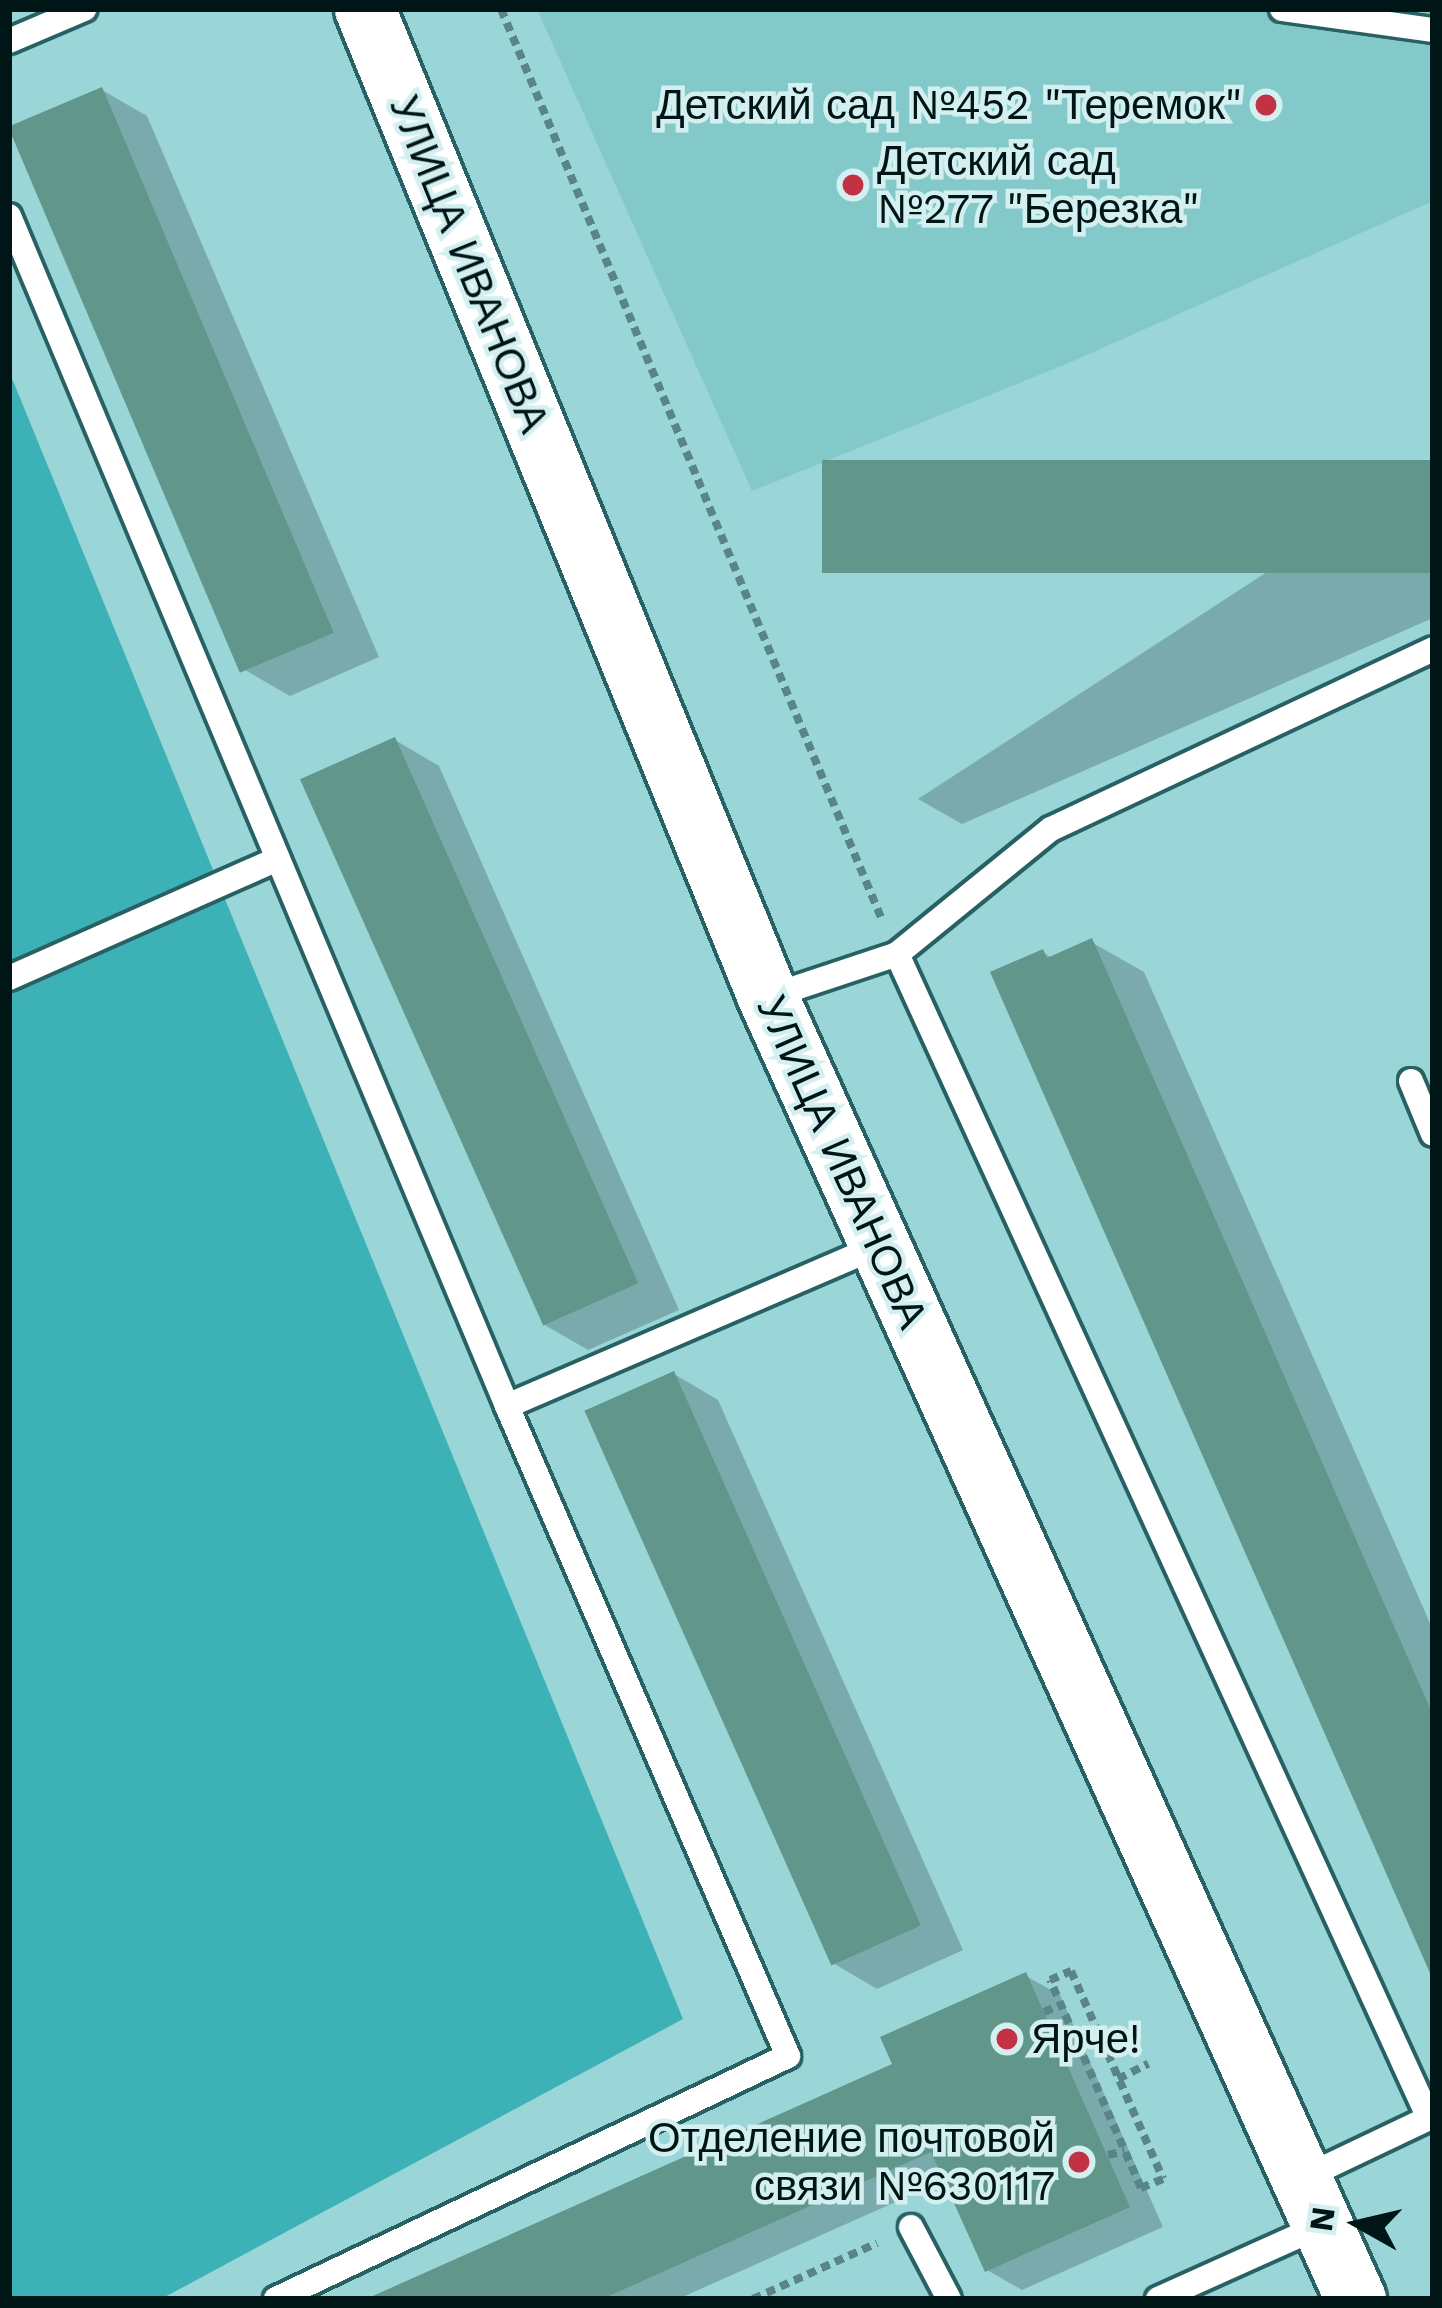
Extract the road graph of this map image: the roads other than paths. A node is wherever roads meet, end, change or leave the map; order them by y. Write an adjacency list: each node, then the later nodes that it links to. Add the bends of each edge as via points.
1 (84, 9): 5 (lane)
2 (365, 9): 11 (street, УЛИЦА ИВАНОВА)
3 (1282, 9): 4 (lane)
4 (1433, 30)
5 (9, 41)
6 (9, 216): 8 (lane)
7 (1433, 649): 9 (lane, via 1052,829)
8 (278, 859): 10 (lane); 15 (lane)
9 (897, 954): 11 (lane); 16 (lane, via 1429,2118)
10 (9, 978)
11 (768, 997): 14 (street, УЛИЦА ИВАНОВА)
12 (1411, 1081): 13 (lane)
13 (1433, 1134)
14 (879, 1246): 15 (lane); 16 (street, УЛИЦА ИВАНОВА)
15 (507, 1406): 18 (lane, via 788,2056)
16 (1313, 2202): 20 (lane); 21 (street, УЛИЦА ИВАНОВА)
17 (911, 2227): 19 (lane)
18 (276, 2299)
19 (949, 2299)
20 (1158, 2299)
21 (1356, 2299)

